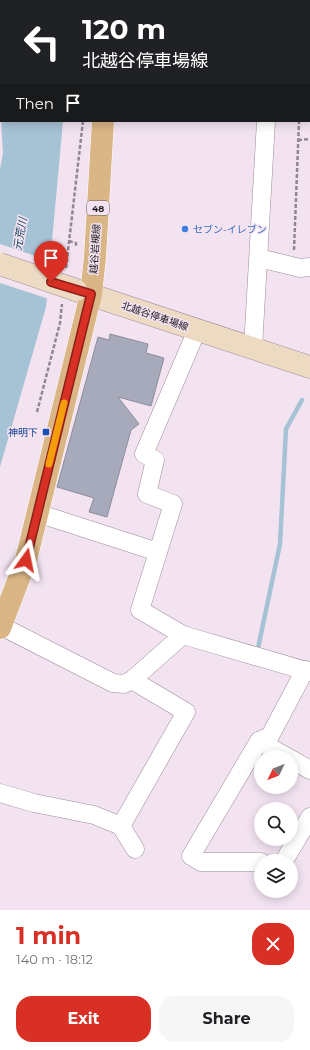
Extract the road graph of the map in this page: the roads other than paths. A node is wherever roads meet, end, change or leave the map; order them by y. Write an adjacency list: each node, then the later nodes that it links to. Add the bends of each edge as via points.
1 (103, 122): 6 (main road, 越谷岩槻線 / 48, via 96,256)
2 (266, 122): 3 (street)
3 (258, 258): 5 (street); 8 (street)
4 (0, 264): 6 (main road, 北越谷停車場線, bridge)
5 (302, 267)
6 (83, 292): 7 (main road, 北越谷停車場線); 10 (main road, 越谷岩槻線 / 48)
7 (197, 330): 8 (main road, 北越谷停車場線); 11 (street, via 144,454 155,460 147,494 174,504)
8 (253, 348): 9 (main road, 北越谷停車場線)
9 (310, 367)
10 (37, 513): 11 (street); 12 (main road, 越谷岩槻線 / 48, via 26,560)
11 (158, 552): 13 (street, via 140,610)
12 (0, 627): 15 (street, via 113,683 124,684)
13 (183, 636): 14 (street); 15 (street)
14 (307, 671): 16 (street, via 270,736)
15 (132, 680): 22 (street, via 186,712)
16 (259, 741): 17 (street); 25 (street, via 191,856 201,862)
17 (275, 750)
18 (298, 763): 19 (street)
19 (310, 770)
20 (0, 793): 22 (street, via 94,815)
21 (310, 817): 24 (street)
22 (121, 826): 23 (street)
23 (135, 849)
24 (288, 854)
25 (254, 862)

